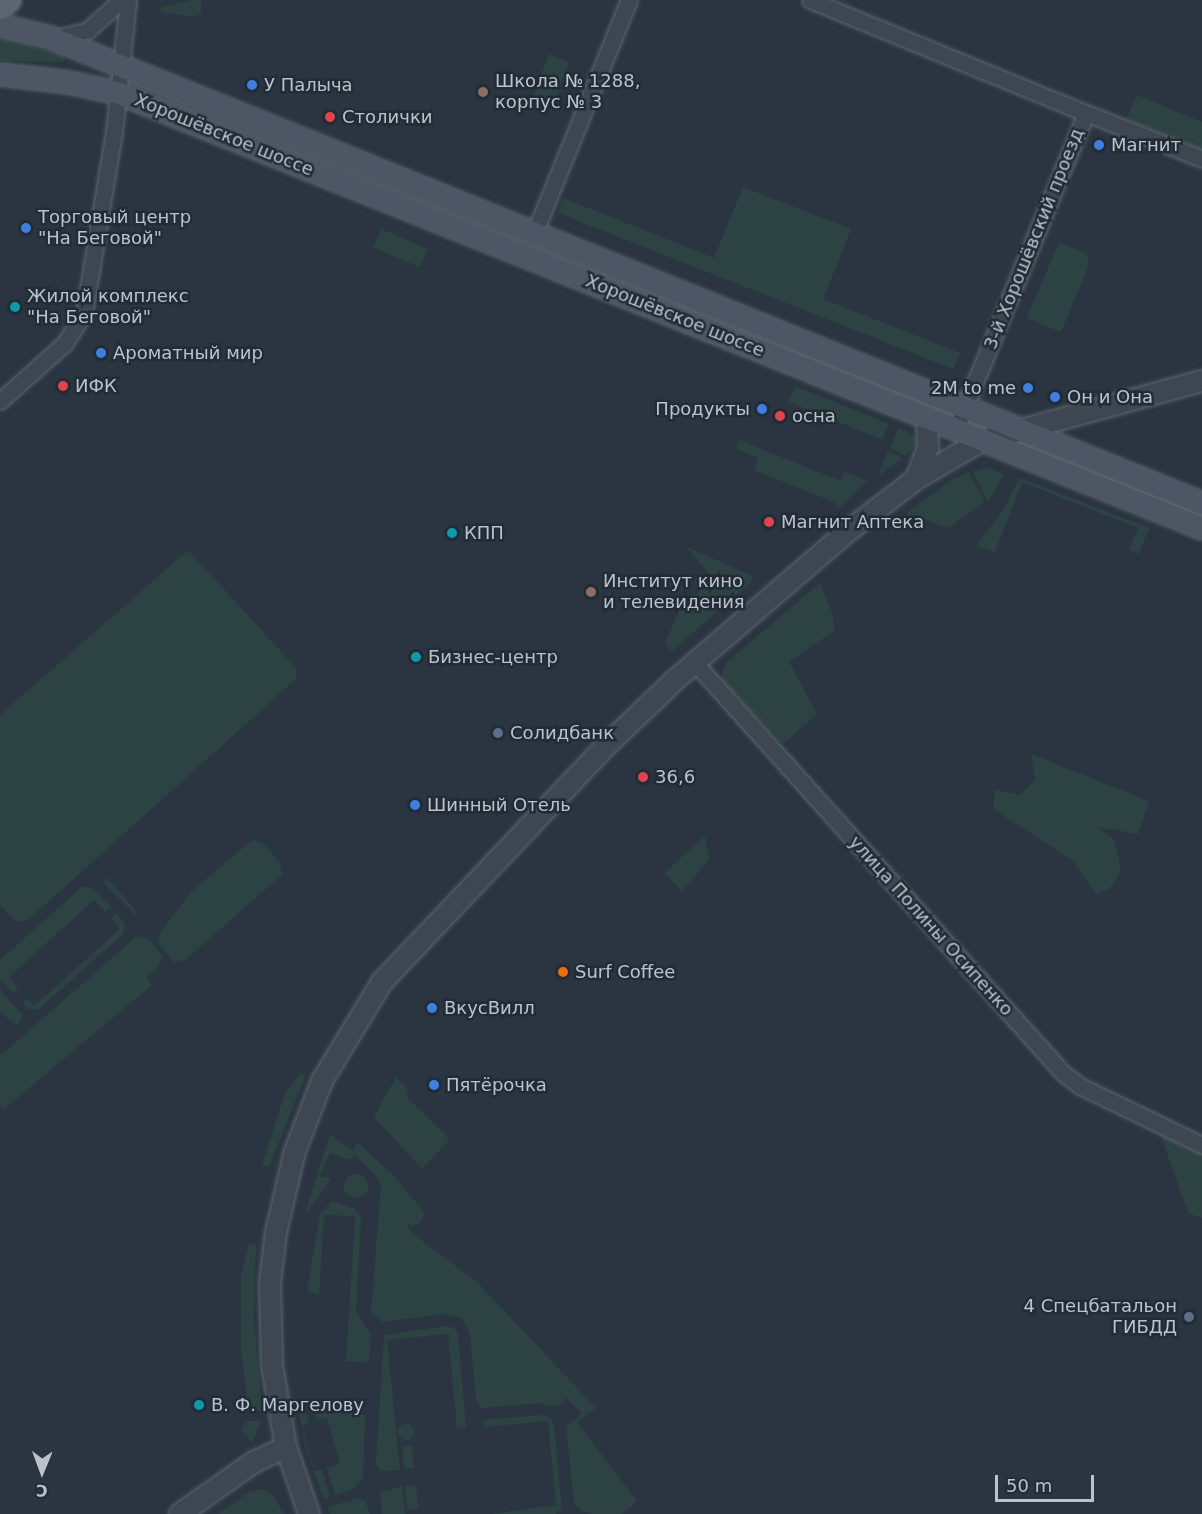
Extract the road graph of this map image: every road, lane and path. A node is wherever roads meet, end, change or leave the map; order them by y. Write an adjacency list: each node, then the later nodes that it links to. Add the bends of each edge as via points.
1 (9, 0): 6 (main road)
2 (122, 0): 8 (street, via 87,31)
3 (128, 0): 9 (street)
4 (628, 0): 15 (street)
5 (810, 0): 13 (street, 3-й Хорошёвский проезд)
6 (0, 6)
7 (0, 25): 8 (main road)
8 (50, 38): 9 (main road)
9 (122, 67): 12 (street, Хорошёвское шоссе); 15 (main road, Хорошёвское шоссе)
10 (0, 74): 12 (main road, via 68,81)
11 (0, 90): 12 (main road, via 69,85)
12 (118, 93): 17 (street, via 84,313 64,343); 19 (main road, Хорошёвское шоссе)
13 (1086, 113): 14 (street); 18 (street, 3-й Хорошёвский проезд)
14 (1202, 159)
15 (534, 234): 18 (main road, Хорошёвское шоссе)
16 (1202, 381): 20 (street)
17 (0, 401)
18 (969, 409): 20 (main road, Хорошёвское шоссе); 21 (street, 3-й Хорошёвский проезд); 22 (street, via 981,424)
19 (927, 420): 21 (main road, Хорошёвское шоссе); 23 (street, via 928,448)
20 (1020, 430): 22 (street); 24 (main road, Хорошёвское шоссе)
21 (955, 431): 22 (main road, Хорошёвское шоссе)
22 (981, 441): 23 (street); 25 (main road, Хорошёвское шоссе)
23 (916, 479): 26 (street, via 847,532)
24 (1202, 503)
25 (1202, 528)
26 (695, 663): 27 (street, улица Полины Осипенко, via 1063,1073 1080,1086); 28 (street, via 611,741 404,955 362,1010 335,1054 305,1120 276,1232 269,1322 278,1412)
27 (1202, 1145)
28 (286, 1447): 29 (street, via 254,1462); 30 (street)
29 (180, 1514)
30 (309, 1514)

